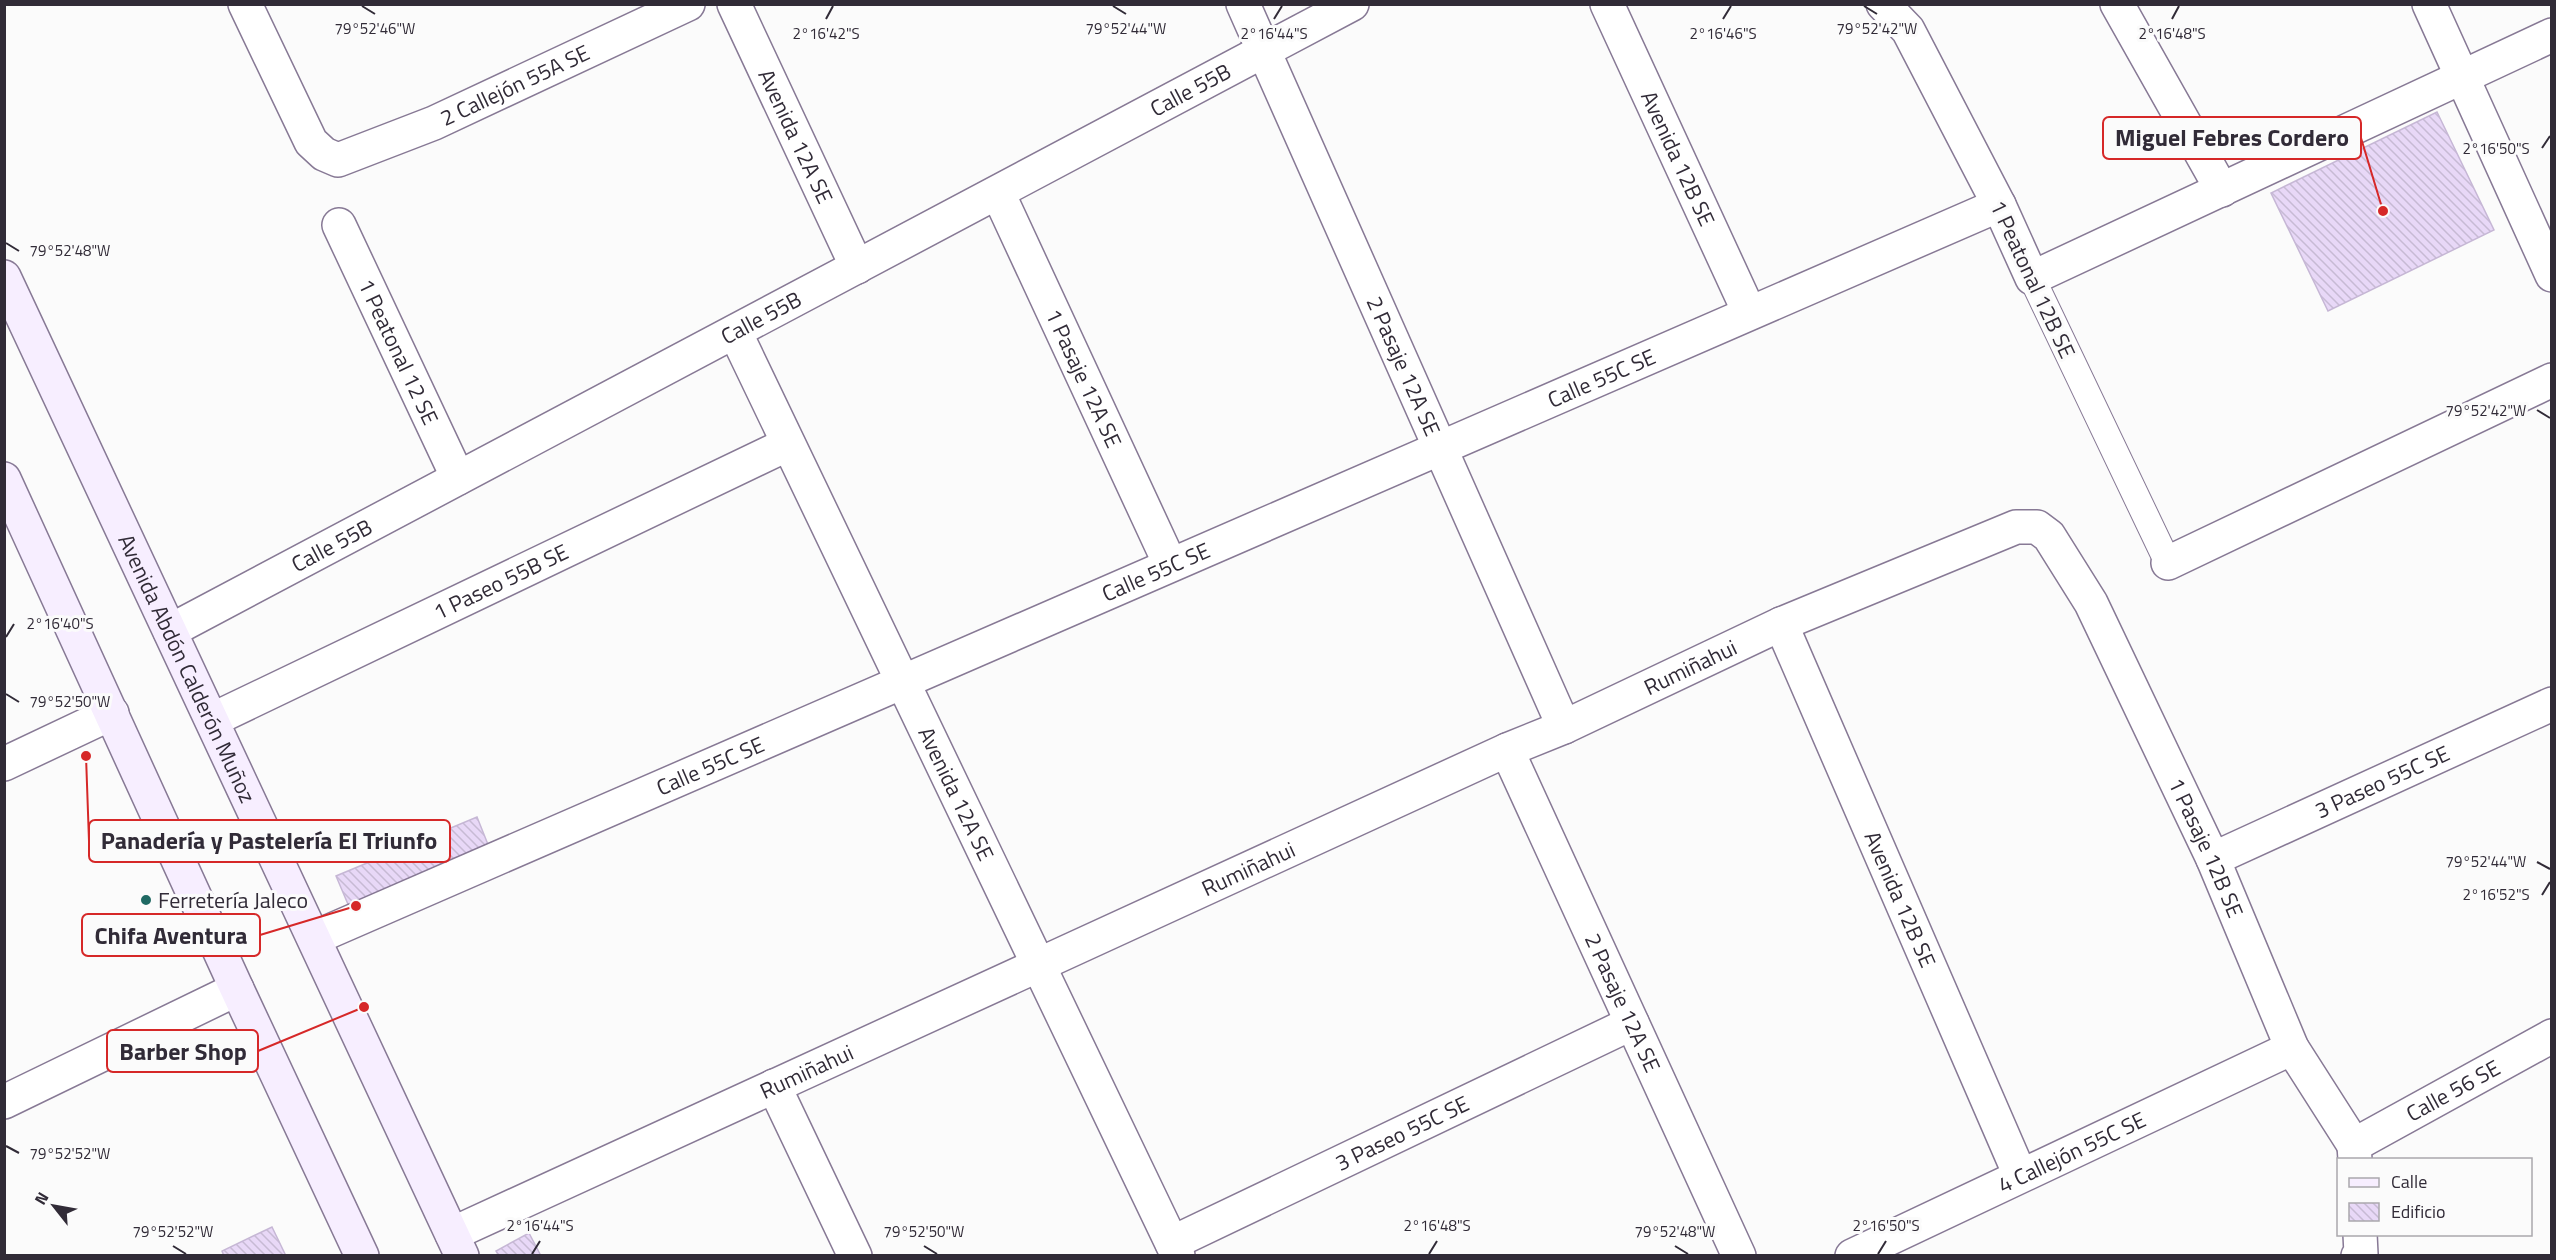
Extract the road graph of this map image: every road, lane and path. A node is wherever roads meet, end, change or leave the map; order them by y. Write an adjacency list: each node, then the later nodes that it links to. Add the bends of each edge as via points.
1 (245, 4): 2 (street, 2 Callejón 55A SE, via 311,142 338,160 434,123)
2 (688, 4)
3 (734, 4): 17 (street, Avenida 12A SE)
4 (1243, 4): 11 (street, 2 Pasaje 12A SE)
5 (1352, 4): 11 (street, Calle 55B)
6 (1607, 4): 21 (street, Avenida 12B SE)
7 (1883, 4): 15 (street, 1 Peatonal 12B SE, via 1908,30)
8 (2117, 4): 13 (street)
9 (2429, 4): 12 (street)
10 (2552, 35): 12 (street)
11 (1265, 51): 14 (street, Calle 55B); 25 (street, 2 Pasaje 12A SE)
12 (2462, 77): 13 (street); 18 (street)
13 (2222, 190): 20 (street)
14 (998, 193): 17 (street, Calle 55B); 30 (street, 1 Pasaje 12A SE)
15 (1999, 205): 20 (street, 1 Peatonal 12B SE); 21 (street, Calle 55C SE)
16 (339, 225): 26 (street, 1 Peatonal 12 SE)
17 (857, 267): 22 (street, Calle 55B)
18 (2552, 275)
19 (4, 277): 32 (main road, Avenida Abdón Calderón Muñoz)
20 (2032, 278): 29 (street, 1 Peatonal 12B SE)
21 (1749, 312): 25 (street, Calle 55C SE)
22 (735, 332): 24 (street, Avenida 12A SE); 26 (street, Calle 55B)
23 (2552, 380): 29 (street)
24 (788, 444): 33 (street, Avenida 12A SE); 36 (street, 1 Paseo 55B SE)
25 (1440, 447): 30 (street, Calle 55C SE); 37 (street, 2 Pasaje 12A SE)
26 (458, 478): 32 (street, Calle 55B)
27 (4, 479): 35 (main road)
28 (2049, 536): 31 (street, Rumiñahui, via 2037,527 2016,527); 40 (street, 1 Pasaje 12B SE, via 2091,603)
29 (2168, 563)
30 (1170, 564): 33 (street, Calle 55C SE)
31 (1780, 624): 37 (street, Rumiñahui); 50 (street, Avenida 12B SE)
32 (170, 631): 36 (main road, Avenida Abdón Calderón Muñoz)
33 (902, 681): 41 (street, Calle 55C SE); 42 (street, Avenida 12A SE)
34 (2552, 704): 40 (street, 3 Paseo 55C SE)
35 (112, 713): 39 (street); 43 (main road)
36 (212, 720): 41 (main road, Avenida Abdón Calderón Muñoz)
37 (1564, 727): 38 (street, Rumiñahui)
38 (1507, 750): 42 (street, Rumiñahui); 44 (street, 2 Pasaje 12A SE)
39 (4, 764)
40 (2212, 859): 46 (street, 1 Pasaje 12B SE)
41 (314, 938): 51 (main road, Avenida Abdón Calderón Muñoz)
42 (1038, 965): 47 (street, Rumiñahui); 52 (street, Avenida 12A SE)
43 (237, 989): 48 (street); 53 (main road)
44 (1632, 1023): 52 (street, 3 Paseo 55C SE); 55 (street, 2 Pasaje 12A SE)
45 (2552, 1036): 49 (street, Calle 56 SE)
46 (2292, 1047): 49 (street, 1 Pasaje 12B SE); 50 (street, 4 Callejón 55C SE)
47 (774, 1086): 51 (street, Rumiñahui); 54 (street)
48 (4, 1102)
49 (2354, 1152)
50 (2020, 1176): 56 (street, 4 Callejón 55C SE)
51 (457, 1245)
52 (1175, 1249)
53 (362, 1256)
54 (855, 1256)
55 (1738, 1256)
56 (1852, 1256)

